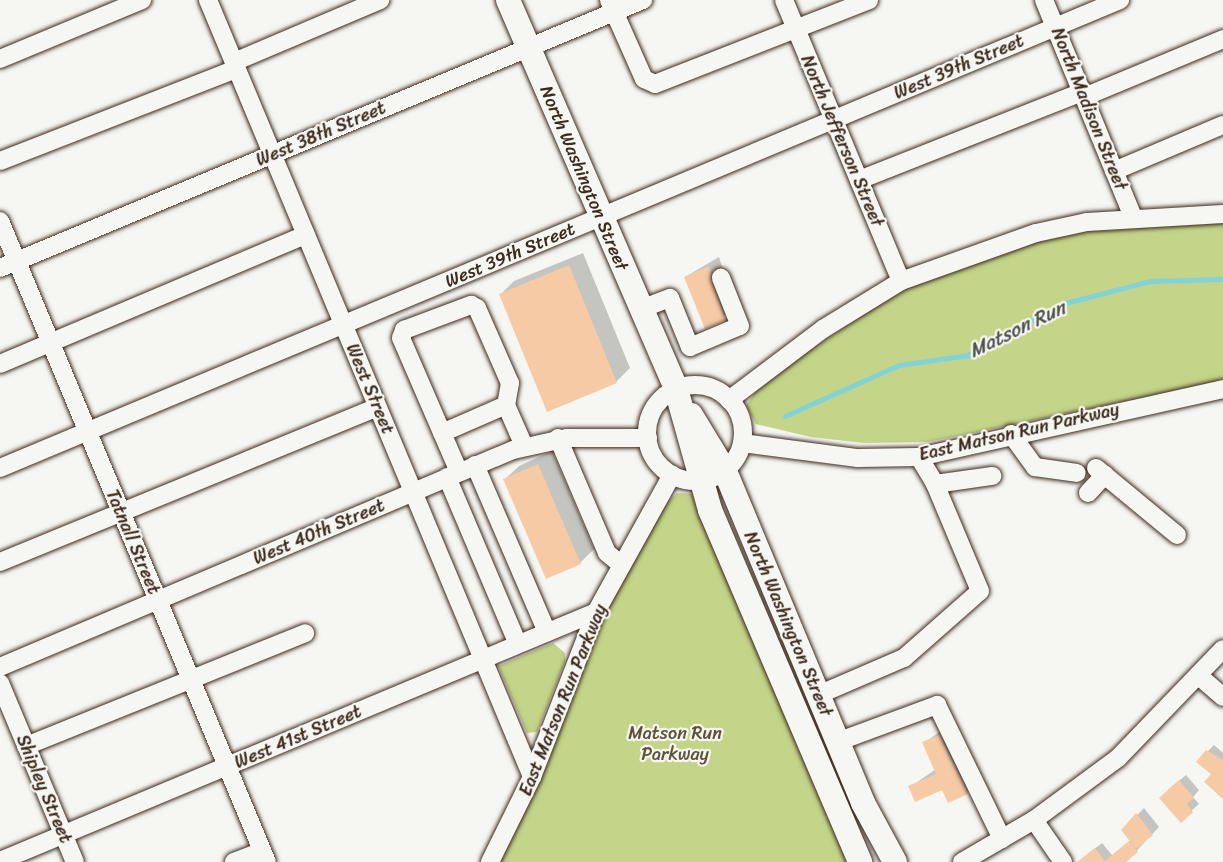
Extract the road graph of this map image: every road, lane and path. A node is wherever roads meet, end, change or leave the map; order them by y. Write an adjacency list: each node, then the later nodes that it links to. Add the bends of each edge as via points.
1 (142, 0): 15 (street)
2 (208, 0): 16 (street, West Street)
3 (380, 0): 16 (street)
4 (508, 0): 14 (main road, North Washington Street)
5 (643, 0): 10 (street, West 38th Street)
6 (784, 0): 12 (street, North Jefferson Street)
7 (869, 0): 12 (street)
8 (1044, 0): 11 (street, North Madison Street)
9 (1120, 0): 11 (street, West 39th Street)
10 (611, 6): 12 (street, via 644,79 655,84); 14 (street, West 38th Street)
11 (1055, 27): 17 (street, North Madison Street); 18 (street, West 39th Street)
12 (796, 30): 18 (street, North Jefferson Street)
13 (1223, 39): 17 (street)
14 (528, 48): 20 (street, West 38th Street); 25 (main road, North Washington Street)
15 (0, 59)
16 (235, 65): 20 (street, West Street); 21 (street)
17 (1083, 94): 22 (street, North Madison Street); 23 (street)
18 (833, 120): 23 (street, North Jefferson Street); 25 (street, West 39th Street)
19 (1223, 125): 22 (street)
20 (272, 154): 28 (street, West Street); 29 (street, West 38th Street)
21 (0, 161)
22 (1114, 171): 26 (street, North Madison Street)
23 (859, 180): 31 (street, North Jefferson Street)
24 (1223, 214): 26 (street)
25 (600, 217): 32 (main road, North Washington Street); 33 (street, West 39th Street)
26 (1133, 217): 31 (street, via 1036,233)
27 (0, 221): 29 (street, Tatnall Street)
28 (306, 235): 33 (street, West Street); 34 (street)
29 (8, 264): 34 (street, Tatnall Street)
30 (721, 278): 32 (street, via 740,326 690,347 670,298)
31 (900, 281): 38 (street, via 791,350)
32 (641, 309): 36 (main road, North Washington Street)
33 (343, 324): 40 (street, West Street); 41 (street, West 39th Street)
34 (51, 343): 35 (street); 41 (street, Tatnall Street)
35 (0, 364)
36 (676, 389): 38 (street, via 704,387); 45 (street, via 654,409); 51 (main road, North Washington Street); 55 (main road, North Washington Street)
37 (1223, 389): 43 (street, East Matson Run Parkway)
38 (729, 400): 46 (street, via 741,420)
39 (506, 405): 42 (street); 42 (street, via 510,382 477,308 471,305 404,330 401,338); 47 (street)
40 (377, 407): 57 (street, West Street); 59 (street)
41 (87, 431): 49 (street, West 39th Street); 59 (street, Tatnall Street)
42 (442, 434): 50 (street)
43 (1011, 434): 48 (street, East Matson Run Parkway); 52 (street, via 1035,466)
44 (558, 438): 45 (street, West 40th Street); 47 (street, West 40th Street); 64 (street, via 607,553)
45 (648, 438): 53 (street, via 655,459)
46 (742, 443): 48 (street, East Matson Run Parkway, via 858,458); 51 (street)
47 (524, 446): 50 (street, West 40th Street)
48 (919, 457): 56 (street)
49 (0, 468)
50 (461, 471): 57 (street, West 40th Street); 61 (street); 62 (street)
51 (725, 471): 55 (street); 76 (main road, North Washington Street)
52 (1077, 473)
53 (672, 475): 55 (street); 64 (street, East Matson Run Parkway)
54 (992, 476): 56 (street)
55 (701, 481): 91 (main road, North Washington Street)
56 (935, 484): 76 (street, via 980,591 903,657)
57 (413, 492): 65 (street, West 40th Street); 71 (street, West Street)
58 (1088, 493): 60 (street, via 1100,471)
59 (121, 511): 63 (street); 65 (street, Tatnall Street)
60 (1177, 535)
61 (507, 543): 62 (street); 67 (street)
62 (481, 553): 69 (street)
63 (0, 562)
64 (622, 565): 66 (street, East Matson Run Parkway)
65 (158, 600): 72 (street, West 40th Street); 74 (street, Tatnall Street)
66 (596, 612): 67 (street, West 41st Street); 81 (street, East Matson Run Parkway)
67 (547, 632): 69 (street, West 41st Street)
68 (305, 633): 74 (street)
69 (518, 644): 71 (street, West 41st Street)
70 (1223, 649): 73 (street)
71 (483, 659): 80 (street, West 41st Street); 81 (street, West Street)
72 (0, 667)
73 (1199, 676): 77 (street); 82 (street, via 1118,759)
74 (192, 681): 79 (street); 80 (street, Tatnall Street)
75 (0, 683): 79 (street, Shipley Street)
76 (818, 695): 78 (main road, North Washington Street)
77 (1223, 697)
78 (837, 742): 84 (street, via 937,705); 92 (main road, North Washington Street)
79 (26, 746): 83 (street, Shipley Street)
80 (227, 766): 83 (street, West 41st Street); 85 (street, Tatnall Street)
81 (532, 777): 86 (street, East Matson Run Parkway)
82 (1030, 822): 84 (street); 94 (street); 95 (street)
83 (64, 835): 87 (street, West 41st Street); 88 (street, Shipley Street)
84 (1002, 839): 93 (street)
85 (265, 857): 89 (street)
86 (492, 858): 90 (street)
87 (0, 861)
88 (75, 862)
89 (234, 862)
90 (477, 862)
91 (860, 862)
92 (896, 862)
93 (962, 862)
94 (1050, 862)
95 (1064, 862)

